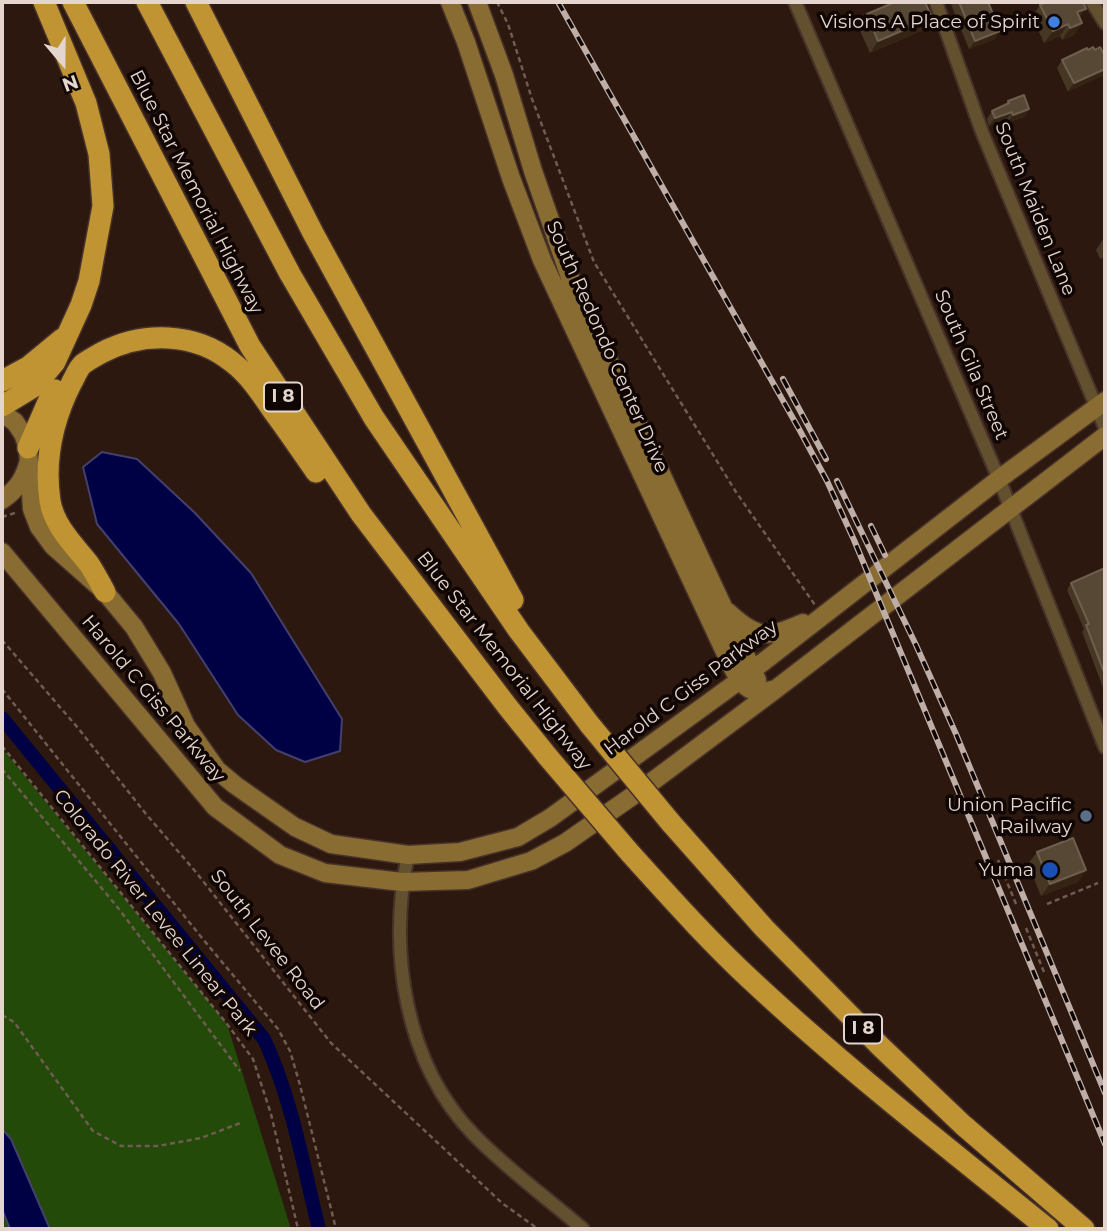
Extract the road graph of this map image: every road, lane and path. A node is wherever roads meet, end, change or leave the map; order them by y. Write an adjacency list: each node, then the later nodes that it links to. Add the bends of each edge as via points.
1 (44, 2): 14 (highway, via 86,103 99,154 103,206 89,281)
2 (73, 2): 40 (highway, Blue Star Memorial Highway / I 8, via 250,346 361,514)
3 (147, 2): 13 (highway, Blue Star Memorial Highway / I 8)
4 (156, 2): 13 (highway)
5 (196, 2): 35 (highway, via 313,233)
6 (450, 2): 33 (main road, South Redondo Center Drive, via 542,260)
7 (477, 2): 31 (main road, South Redondo Center Drive, via 571,280)
8 (497, 2): 30 (path, via 594,262 736,492)
9 (795, 2): 23 (street, South Gila Street)
10 (936, 2): 17 (street, South Maiden Lane, via 982,132)
11 (1093, 2): 12 (street)
12 (1105, 23)
13 (196, 96): 35 (highway, Blue Star Memorial Highway / I 8, via 290,274 374,418)
14 (68, 332): 16 (highway, via 29,367); 18 (highway, via 41,381)
15 (82, 365): 22 (highway, via 61,381 48,402); 29 (highway, via 55,424 49,452 51,504 64,534); 40 (highway, via 116,345 164,337 192,341 231,361 250,378 440,641)
16 (2, 381)
17 (1101, 404): 20 (street, South Maiden Lane); 23 (main road, Harold C Giss Parkway)
18 (2, 406)
19 (2, 413): 22 (main road, Harold C Giss Parkway, via 23,434)
20 (1105, 428)
21 (1105, 436): 25 (main road, Harold C Giss Parkway)
22 (28, 456): 24 (main road, via 24,478); 29 (main road, Harold C Giss Parkway, via 32,509 39,527 53,546)
23 (999, 479): 25 (street, South Gila Street); 30 (main road, Harold C Giss Parkway)
24 (2, 500)
25 (1011, 509): 37 (main road, Harold C Giss Parkway); 43 (street, South Gila Street)
26 (21, 511): 27 (path)
27 (2, 517)
28 (2, 552): 47 (main road, Harold C Giss Parkway, via 215,807 280,855 325,873)
29 (105, 592): 45 (main road, Harold C Giss Parkway, via 134,627 186,726 217,770 295,827 331,845)
30 (822, 608): 31 (main road, via 781,633 770,634 741,624); 34 (main road, Harold C Giss Parkway)
31 (725, 609): 34 (main road, South Redondo Center Drive)
32 (2, 640): 59 (path, South Levee Road, via 331,1043 502,1203)
33 (724, 650): 34 (main road, South Redondo Center Drive); 39 (main road, via 723,672)
34 (746, 675): 38 (main road, South Redondo Center Drive, via 757,678); 39 (main road, Harold C Giss Parkway)
35 (559, 685): 56 (highway, Blue Star Memorial Highway / I 8, bridge, via 671,823 771,935 963,1125)
36 (2, 689): 58 (path, via 278,1029 300,1084)
37 (776, 689): 38 (main road); 41 (main road, Harold C Giss Parkway)
38 (757, 691): 41 (main road)
39 (708, 703): 45 (main road, Harold C Giss Parkway, via 518,837 460,852)
40 (507, 706): 61 (highway, Blue Star Memorial Highway / I 8, bridge, via 703,933 855,1073)
41 (743, 714): 47 (main road, Harold C Giss Parkway, via 565,843 531,861 468,880)
42 (2, 746): 57 (path, Colorado River Levee Linear Park, via 253,1059)
43 (1105, 747)
44 (2, 769): 54 (path, via 119,909)
45 (408, 855): 47 (street)
46 (998, 860): 49 (path)
47 (402, 882): 60 (street, via 403,984 437,1086 473,1133)
48 (1098, 883): 50 (path)
49 (1016, 904)
50 (1047, 904)
51 (1026, 928): 52 (path)
52 (1044, 972)
53 (2, 1015): 55 (path, via 14,1022 93,1131 121,1146 158,1146 201,1138)
54 (240, 1070)
55 (243, 1122)
56 (1078, 1224)
57 (298, 1229)
58 (336, 1229)
59 (538, 1229)
60 (583, 1229)
61 (1048, 1229)

